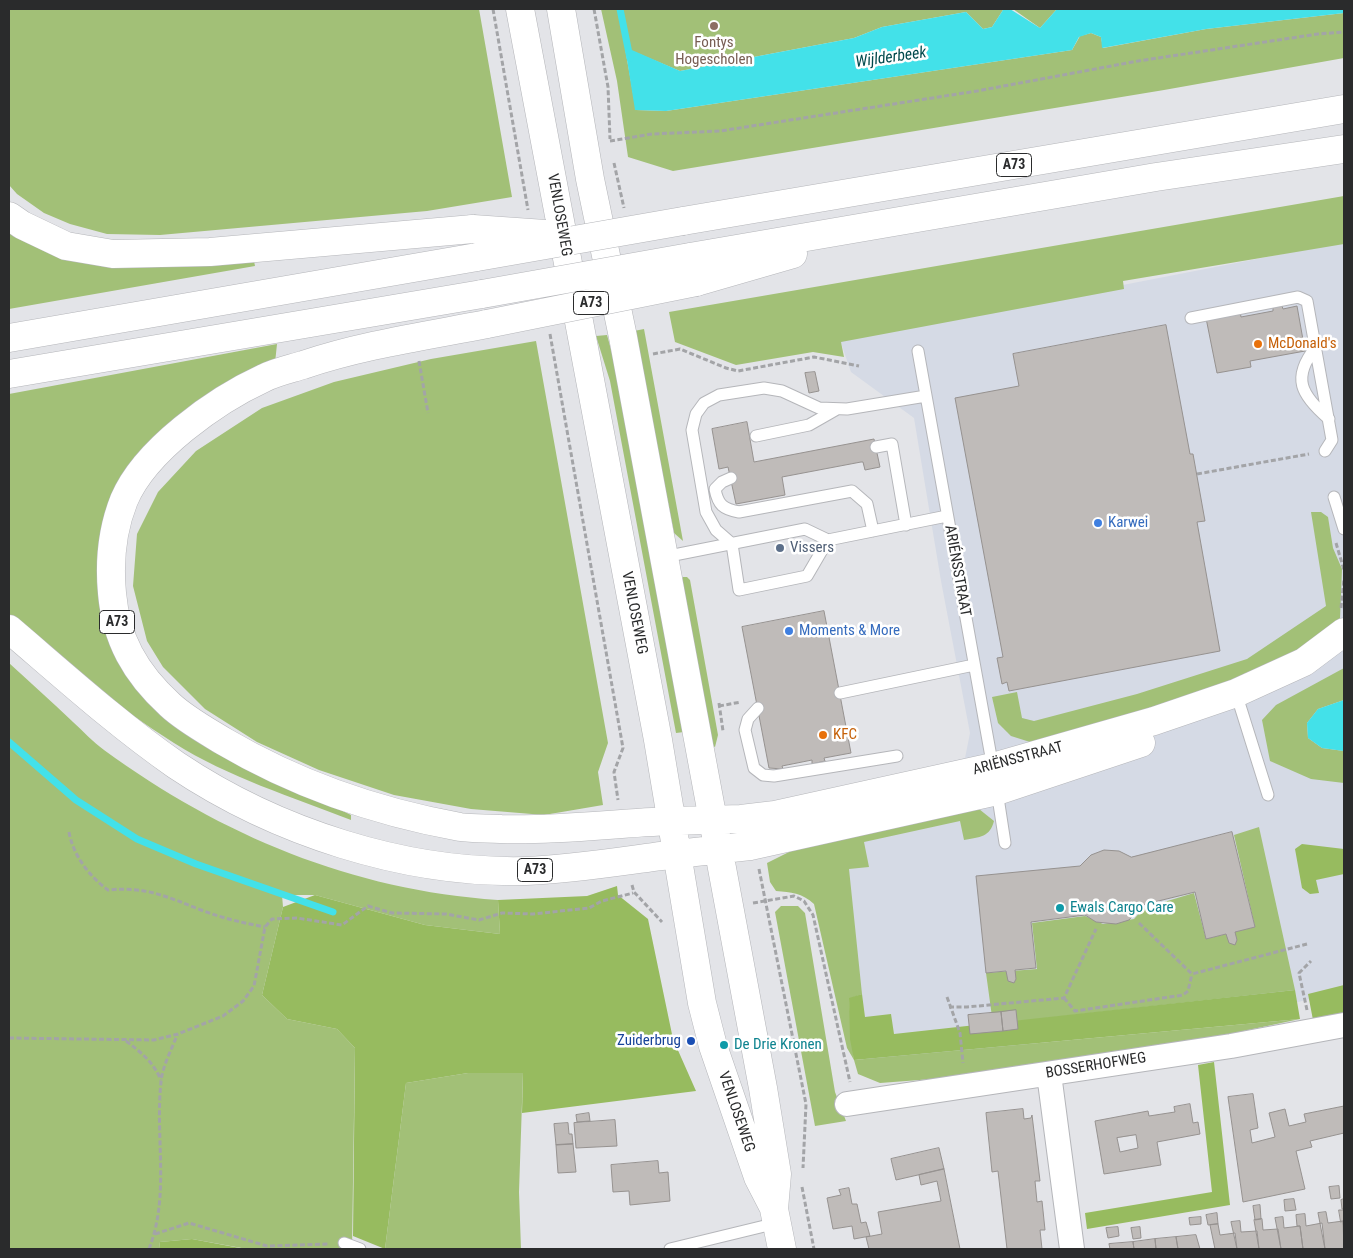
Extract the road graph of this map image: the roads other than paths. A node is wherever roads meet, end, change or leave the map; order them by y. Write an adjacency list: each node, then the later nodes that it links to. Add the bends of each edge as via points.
1 (520, 9): 39 (main road, VENLOSEWEG)
2 (561, 9): 27 (main road, VENLOSEWEG, via 590,179)
3 (1344, 109): 6 (main road, A73, bridge)
4 (1344, 149): 7 (main road, A73, via 926,216)
5 (9, 216): 6 (main road, A73, bridge, via 22,226 66,246 113,254 210,252 473,229)
6 (587, 237): 9 (main road, A73, bridge)
7 (693, 270): 12 (main road, A73, bridge, via 482,294); 39 (main road, A73, bridge, via 487,324 337,354 264,378 181,430 149,463 125,498 113,537 111,577 119,635 146,680 171,706 282,774 337,795 463,827 546,831)
8 (1191, 318): 10 (lane, via 1304,298)
9 (9, 338)
10 (1316, 347): 15 (lane); 15 (lane, via 1302,368 1303,391 1310,403)
11 (918, 351): 13 (lane, ARIÉNSSTRAAT)
12 (9, 374)
13 (926, 396): 14 (lane); 21 (lane, ARIÉNSSTRAAT)
14 (837, 408): 16 (lane, via 809,425); 26 (lane, via 819,408 782,391 764,388 719,395 704,402 696,414 692,430 706,512 716,530)
15 (1328, 419): 18 (lane, via 1332,440)
16 (756, 436)
17 (876, 447): 22 (lane, via 892,444)
18 (1325, 451)
19 (731, 478): 24 (lane, via 715,489 717,502 725,509 739,512 852,491 867,504)
20 (1334, 497): 23 (lane)
21 (948, 516): 22 (lane); 31 (lane, ARIÉNSSTRAAT)
22 (906, 524): 24 (lane)
23 (1344, 529)
24 (873, 531): 25 (lane)
25 (828, 540): 26 (lane, via 805,529); 26 (lane, via 807,576 739,590)
26 (732, 544): 27 (lane)
27 (664, 557): 38 (main road, VENLOSEWEG)
28 (1343, 622): 33 (main road, ARIËNSSTRAAT, via 1304,662)
29 (9, 629): 43 (main road, A73, via 127,729 177,765 229,797 284,823 403,859 464,868 526,871)
30 (1344, 654): 33 (main road, ARIËNSSTRAAT)
31 (974, 665): 32 (lane); 36 (lane, ARIÉNSSTRAAT)
32 (840, 693)
33 (1238, 700): 36 (main road, ARIËNSSTRAAT, via 1159,737); 37 (lane)
34 (758, 708): 35 (lane, via 748,719 745,730 754,768 763,776)
35 (897, 756)
36 (995, 779): 40 (main road, ARIËNSSTRAAT); 41 (lane, ARIÉNSSTRAAT)
37 (1268, 795)
38 (713, 820): 39 (main road, ARIËNSSTRAAT); 40 (main road, ARIËNSSTRAAT); 42 (main road, VENLOSEWEG)
39 (672, 821): 43 (main road, VENLOSEWEG)
40 (777, 827): 42 (main road, ARIËNSSTRAAT, via 750,846)
41 (1005, 844)
42 (718, 849): 43 (main road, ARIËNSSTRAAT); 47 (main road, VENLOSEWEG, via 777,1174)
43 (677, 854): 47 (main road, VENLOSEWEG, via 695,964 713,1046 758,1178)
44 (1344, 1025): 45 (street, BOSSERHOFWEG)
45 (1050, 1074): 46 (street, BOSSERHOFWEG); 52 (street)
46 (851, 1103)
47 (776, 1216): 50 (lane); 51 (main road, VENLOSEWEG)
48 (344, 1243): 49 (lane)
49 (360, 1249)
50 (670, 1249)
51 (782, 1249)
52 (1072, 1249)

